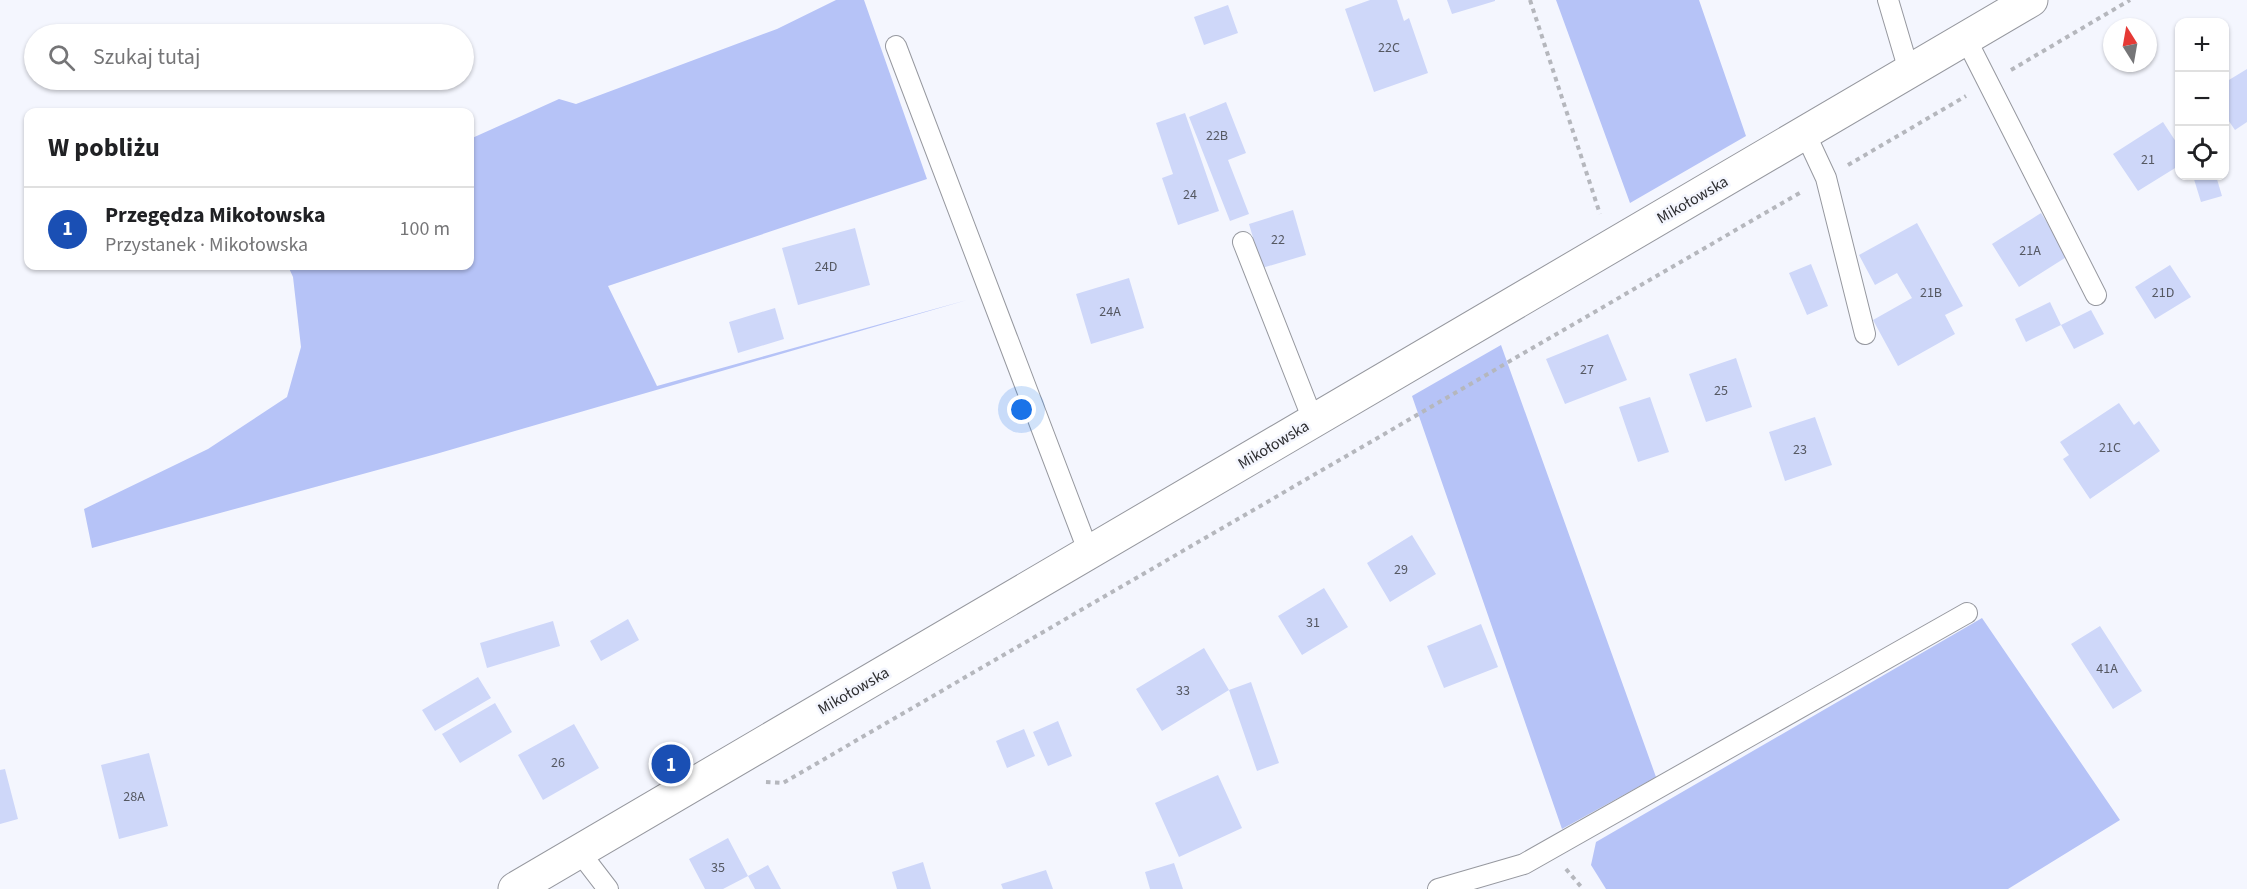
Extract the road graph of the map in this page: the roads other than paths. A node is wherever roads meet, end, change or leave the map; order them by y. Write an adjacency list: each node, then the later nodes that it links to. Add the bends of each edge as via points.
1 (1888, 0): 5 (lane)
2 (2015, 4): 3 (main road, Mikołowska)
3 (1966, 39): 5 (main road, Mikołowska); 8 (lane)
4 (896, 46): 11 (lane)
5 (1909, 71): 6 (main road, Mikołowska)
6 (1805, 133): 9 (lane, via 1826,178); 10 (main road, Mikołowska)
7 (1243, 242): 10 (lane)
8 (2096, 295)
9 (1865, 334)
10 (1313, 420): 11 (main road, Mikołowska)
11 (1089, 553): 13 (main road, Mikołowska)
12 (1967, 613): 16 (lane, via 1524,864)
13 (579, 850): 14 (main road, Mikołowska); 15 (lane)
14 (515, 889)
15 (608, 889)
16 (1438, 889)

